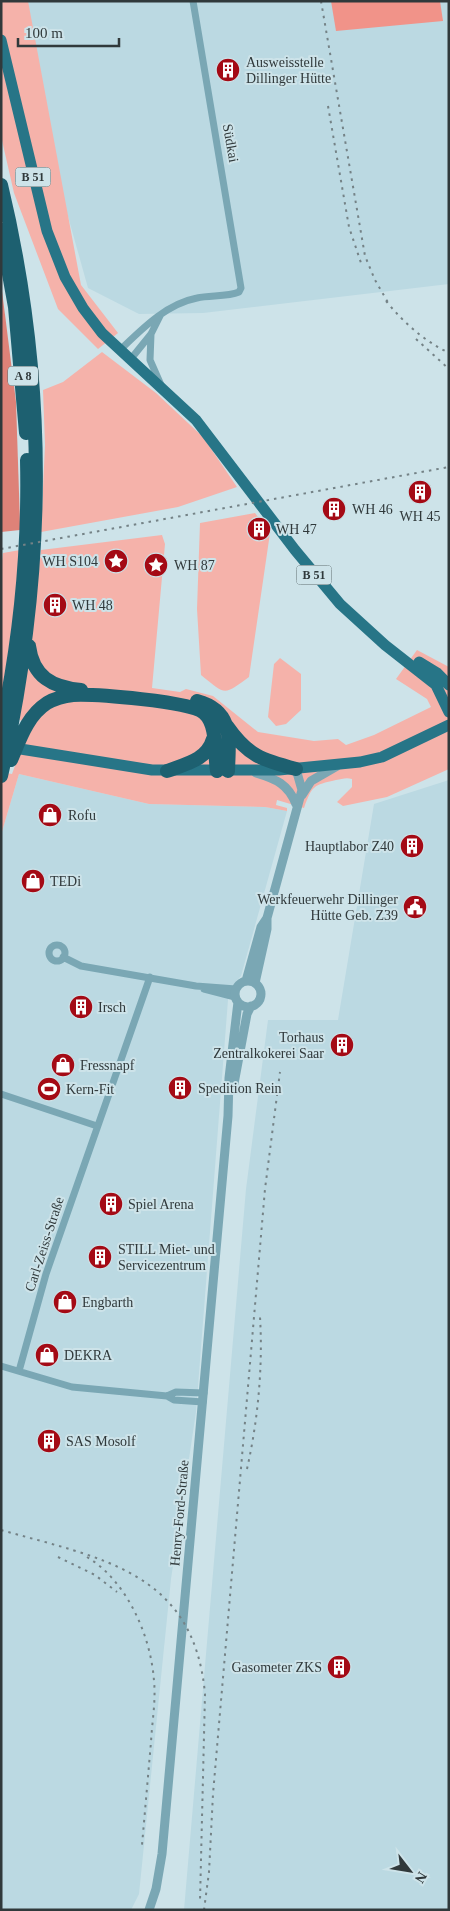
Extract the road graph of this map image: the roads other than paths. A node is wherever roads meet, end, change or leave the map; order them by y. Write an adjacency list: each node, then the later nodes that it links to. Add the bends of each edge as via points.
1 (193, 1): 5 (street, Südkai, via 241,290 186,300)
2 (1, 40): 7 (main road, B 51, via 39,203 55,254 69,287 83,308 102,334)
3 (1, 185): 10 (highway, A 8, via 17,260 30,350 36,429)
4 (1, 230): 10 (highway, A 8, via 21,351)
5 (161, 316): 6 (street); 7 (street)
6 (151, 334): 8 (street); 9 (street, via 150,360)
7 (120, 350): 8 (main road, B 51)
8 (130, 360): 9 (main road, B 51)
9 (162, 387): 12 (main road, B 51, via 196,420 316,577)
10 (31, 523): 11 (highway, A 8)
11 (30, 560): 13 (highway, A 8); 16 (highway, A 8)
12 (359, 622): 14 (main road, B 51); 15 (main road, B 51, via 436,685)
13 (28, 636): 16 (highway, A 8); 17 (highway, via 30,654 37,671 51,684 70,689 199,701 216,710)
14 (448, 683)
15 (449, 712)
16 (9, 715): 19 (highway, A 8); 27 (highway, A 8)
17 (227, 725): 23 (highway, via 242,745 258,758); 25 (highway)
18 (449, 725): 22 (main road, via 382,757)
19 (1, 730)
20 (213, 739): 24 (highway, via 203,756); 25 (highway); 27 (highway, via 206,714 191,706 72,695 40,709 28,723)
21 (1, 745): 24 (main road)
22 (339, 765): 23 (main road); 28 (street, via 311,781)
23 (296, 769): 26 (main road); 28 (street, via 302,790)
24 (167, 771): 25 (main road)
25 (222, 771): 26 (main road)
26 (249, 771): 28 (street, via 282,782)
27 (3, 776)
28 (296, 804): 31 (street, via 267,918 261,927)
29 (63, 957): 30 (street, via 81,966)
30 (150, 977): 32 (street); 36 (street, Carl-Zeiss-Straße)
31 (250, 982): 32 (street); 33 (street, via 260,989 257,1003)
32 (237, 996): 33 (street, via 244,1006); 35 (street, Henry-Ford-Straße)
33 (251, 1006): 35 (street, Henry-Ford-Straße)
34 (1, 1094): 36 (street)
35 (228, 1116): 39 (street, Henry-Ford-Straße)
36 (97, 1126): 38 (street, Carl-Zeiss-Straße, via 46,1274)
37 (1, 1366): 38 (street)
38 (19, 1371): 39 (street, via 72,1387 166,1396 174,1400)
39 (204, 1398): 40 (street, Henry-Ford-Straße, via 162,1854)
40 (149, 1910)

